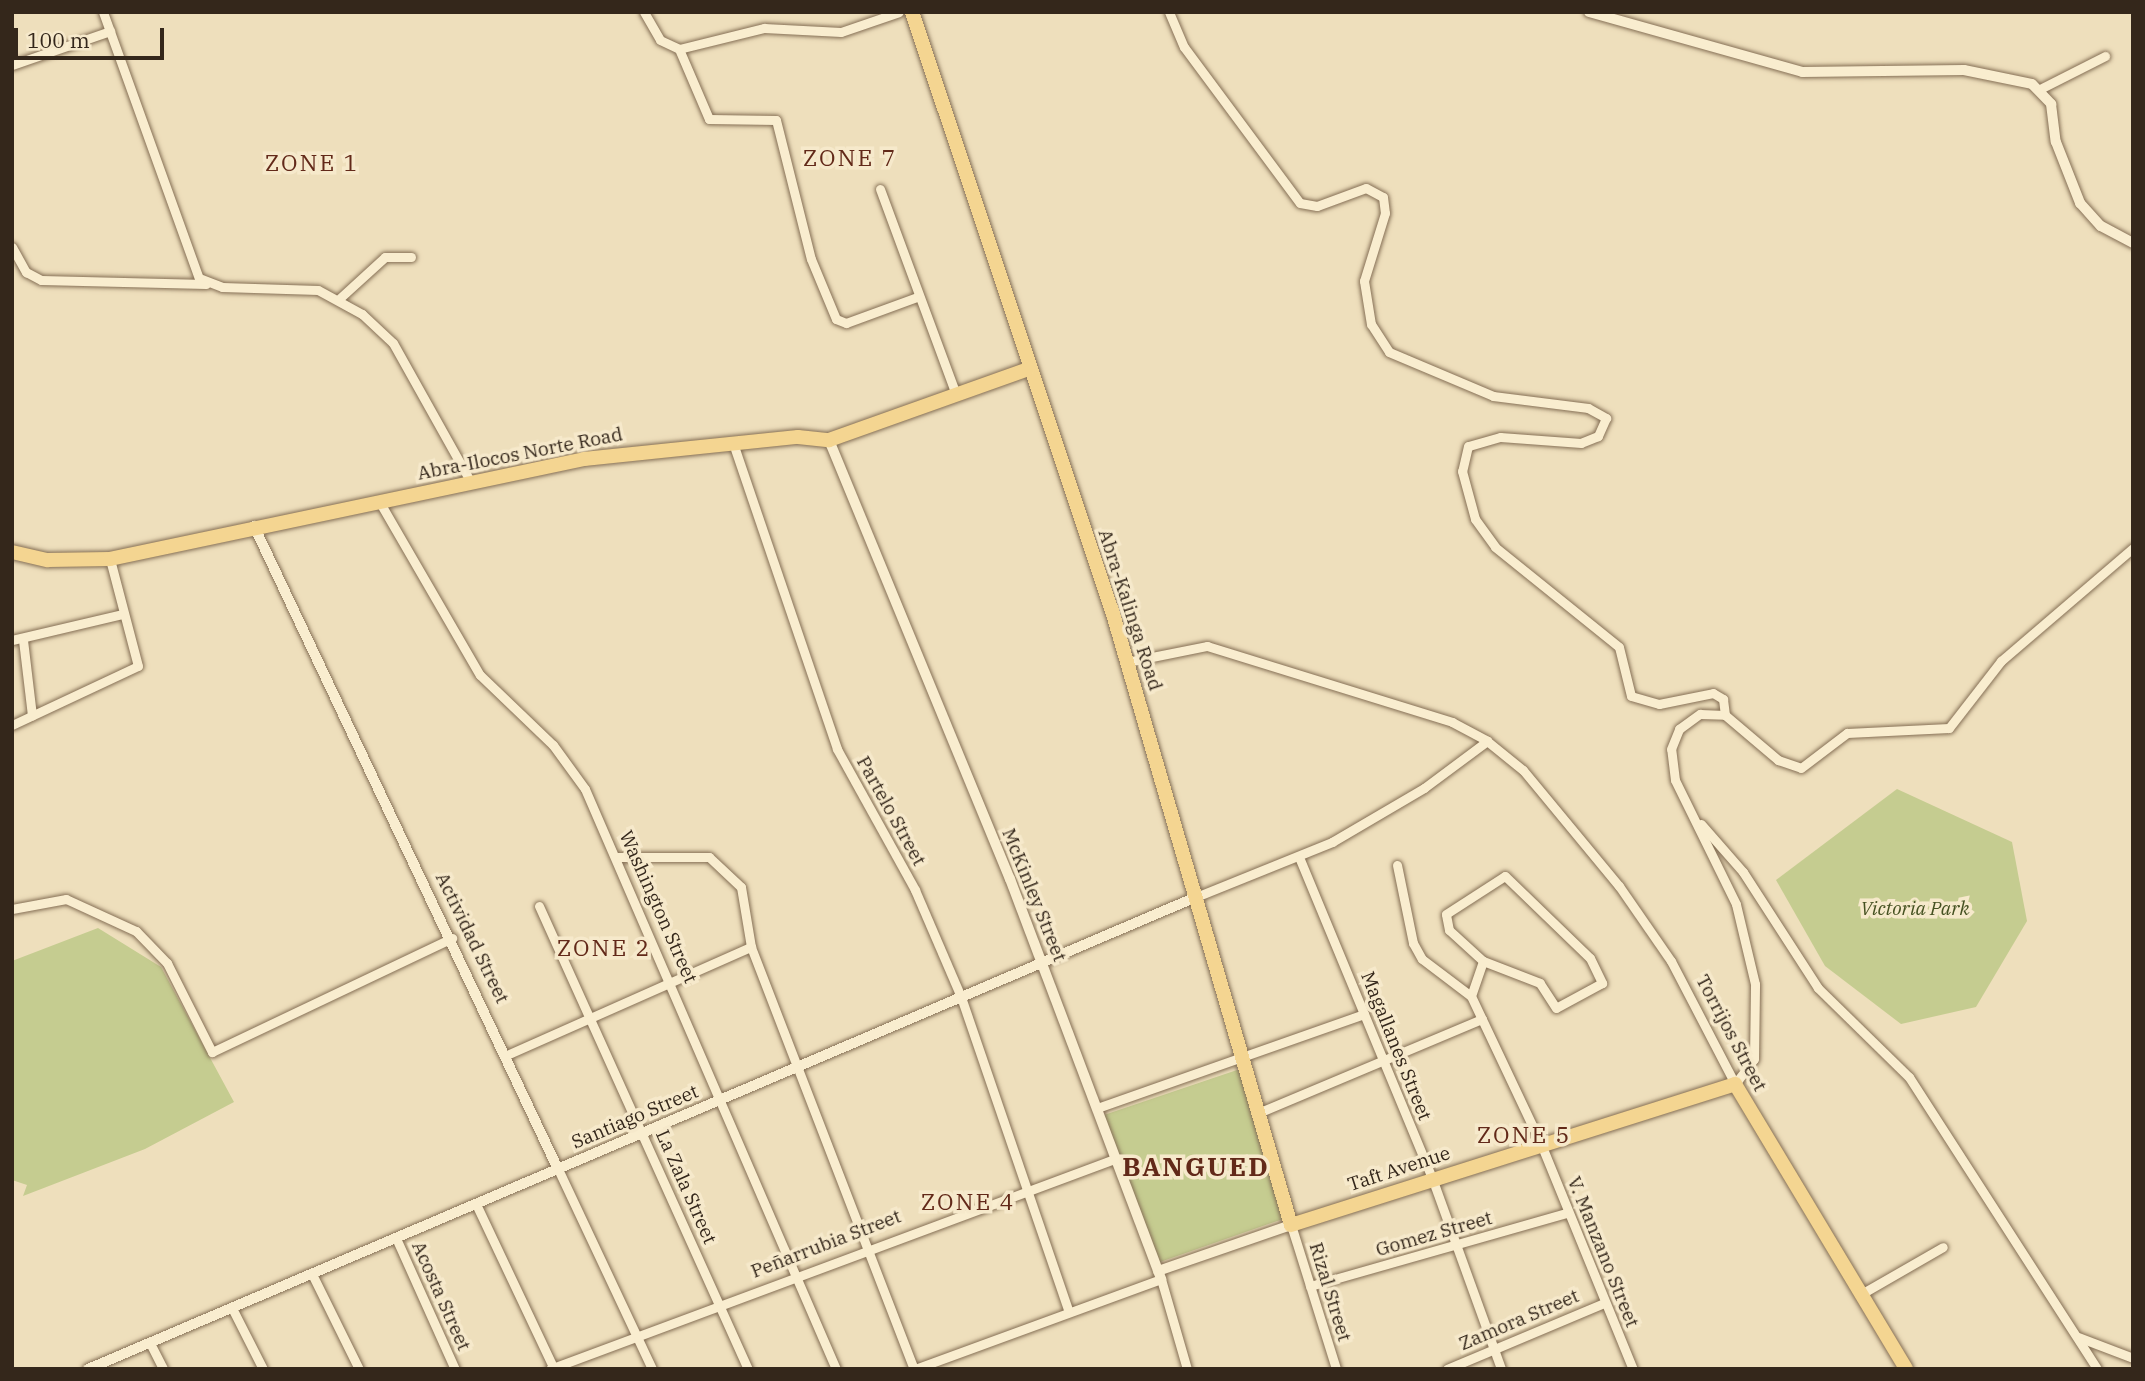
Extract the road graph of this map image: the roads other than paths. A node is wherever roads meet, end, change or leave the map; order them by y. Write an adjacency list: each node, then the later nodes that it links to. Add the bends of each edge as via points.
1 (103, 12): 7 (street)
2 (644, 12): 8 (street, via 660,40)
3 (899, 12): 8 (street, via 841,32 764,28)
4 (912, 12): 19 (main road, Abra-Kalinga Road)
5 (1169, 12): 34 (street, via 1185,47 1300,203 1317,206 1366,187 1383,197 1385,213 1364,281 1371,324 1390,352 1493,396 1588,408 1606,418 1598,436 1581,443 1500,437 1468,446 1462,471 1475,519 1495,547 1619,647 1631,696 1658,704 1713,693 1723,699)
6 (1589, 12): 11 (street, via 1802,72 1964,70)
7 (110, 31): 10 (street); 16 (street, via 198,278)
8 (679, 49): 17 (street, via 709,120 776,120 811,259 836,319 846,323)
9 (2105, 56): 11 (street)
10 (12, 65)
11 (2040, 89): 13 (street, via 2080,203 2101,226)
12 (880, 188): 17 (street)
13 (2133, 243)
14 (12, 247): 16 (street, via 26,272 41,280)
15 (411, 257): 18 (street, via 398,252 386,257)
16 (207, 284): 18 (street, via 293,288)
17 (917, 297): 20 (street)
18 (340, 298): 23 (street, via 393,343)
19 (1028, 369): 20 (main road, Abra-Ilocos Norte Road); 32 (main road, Abra-Kalinga Road)
20 (956, 394): 21 (main road, Abra-Ilocos Norte Road)
21 (830, 440): 22 (main road, Abra-Ilocos Norte Road, via 798,437); 47 (street, McKinley Street)
22 (734, 446): 23 (main road, Abra-Ilocos Norte Road, via 638,452); 50 (street, Partelo Street, via 836,749 915,890)
23 (470, 481): 24 (main road, Abra-Ilocos Norte Road)
24 (379, 501): 25 (main road, Abra-Ilocos Norte Road); 38 (street, Washington Street, via 480,675 553,745 585,789)
25 (254, 526): 28 (main road, Abra-Ilocos Norte Road); 44 (street, Actividad Street)
26 (2133, 548): 34 (street, via 2001,661 1949,728 1847,733 1801,768 1778,760)
27 (12, 552): 28 (main road, Abra-Ilocos Norte Road, via 57,561)
28 (110, 559): 29 (street)
29 (123, 614): 31 (street); 33 (street, via 138,666)
30 (12, 640): 31 (street)
31 (23, 640): 33 (street)
32 (1127, 662): 36 (street, Torrijos Street, via 1207,646 1452,722); 41 (main road, Abra-Kalinga Road)
33 (32, 715): 35 (street)
34 (1725, 715): 37 (street, via 1700,714 1673,738 1675,780)
35 (12, 724)
36 (1487, 741): 39 (street, via 1424,788); 58 (street, Torrijos Street, via 1522,770 1619,886 1671,961)
37 (1697, 820): 58 (street, via 1736,904 1755,984 1754,1059); 85 (street, via 1743,872 1802,969 1909,1077)
38 (618, 857): 45 (street, via 673,853 721,864 746,899); 48 (street, Washington Street)
39 (1299, 857): 41 (street); 51 (street, Magallanes Street)
40 (1397, 865): 49 (street, via 1416,949)
41 (1196, 897): 47 (street, Santiago Street); 55 (main road, Abra-Kalinga Road)
42 (539, 906): 52 (street, La Zala Street)
43 (12, 909): 44 (street, via 66,900 136,931 167,963 212,1052)
44 (453, 938): 54 (street, Actividad Street)
45 (751, 947): 48 (street); 57 (street)
46 (1483, 961): 46 (street, via 1449,930 1446,914 1504,876 1590,958 1601,985 1556,1008 1541,984); 49 (street)
47 (1042, 963): 50 (street, Santiago Street); 60 (street, McKinley Street)
48 (672, 981): 52 (street); 59 (street, Washington Street)
49 (1471, 996): 53 (street, V. Manzano Street)
50 (961, 997): 57 (street, Santiago Street); 67 (street, Partelo Street)
51 (1364, 1014): 55 (street); 56 (street, Magallanes Street)
52 (590, 1015): 54 (street); 62 (street, La Zala Street)
53 (1482, 1019): 56 (street); 63 (street, V. Manzano Street)
54 (509, 1054): 65 (street, Actividad Street)
55 (1242, 1054): 60 (street); 61 (main road, Abra-Kalinga Road)
56 (1384, 1061): 61 (street); 66 (street, Magallanes Street)
57 (798, 1067): 59 (street, Santiago Street); 72 (street)
58 (1735, 1084): 63 (main road, Taft Avenue); 79 (main road, Torrijos Street)
59 (721, 1100): 62 (street, Santiago Street); 75 (street, Washington Street)
60 (1100, 1107): 64 (street, McKinley Street)
61 (1258, 1113): 70 (main road, Abra-Kalinga Road)
62 (643, 1133): 65 (street, Santiago Street); 81 (street, La Zala Street)
63 (1541, 1143): 66 (main road, Taft Avenue); 69 (street, V. Manzano Street)
64 (1117, 1158): 67 (street, Peñarrubia Street); 77 (street, McKinley Street)
65 (558, 1169): 68 (street, Santiago Street); 84 (street, Actividad Street)
66 (1432, 1178): 70 (main road, Taft Avenue); 73 (street, Magallanes Street)
67 (1027, 1188): 72 (street, Peñarrubia Street); 83 (street, Partelo Street)
68 (476, 1204): 71 (street, Santiago Street); 89 (street)
69 (1566, 1213): 73 (street, Gomez Street); 80 (street, V. Manzano Street)
70 (1291, 1225): 77 (street, Taft Avenue); 78 (street, Rizal Street)
71 (396, 1238): 76 (street, Santiago Street); 94 (street, Acosta Street)
72 (868, 1247): 75 (street, Peñarrubia Street); 98 (street)
73 (1456, 1247): 78 (street, Gomez Street); 87 (street, Magallanes Street)
74 (1943, 1247): 79 (street)
75 (796, 1273): 81 (street, Peñarrubia Street); 97 (street, Washington Street)
76 (312, 1274): 82 (street, Santiago Street); 93 (street)
77 (1159, 1275): 83 (street, Taft Avenue); 99 (street, McKinley Street)
78 (1310, 1286): 100 (street, Rizal Street)
79 (1863, 1293): 104 (main road, Torrijos Street)
80 (1604, 1303): 87 (street, Zamora Street); 103 (street, V. Manzano Street)
81 (719, 1304): 84 (street, Peñarrubia Street); 96 (street, La Zala Street)
82 (232, 1308): 86 (street, Santiago Street); 92 (street)
83 (1068, 1310): 98 (street, Taft Avenue)
84 (636, 1336): 89 (street, Peñarrubia Street); 95 (street, Actividad Street)
85 (2078, 1337): 88 (street); 105 (street)
86 (149, 1343): 90 (street, Santiago Street); 91 (street)
87 (1494, 1349): 101 (street, Zamora Street); 102 (street, Magallanes Street)
88 (2133, 1358)
89 (552, 1368)
90 (88, 1369)
91 (163, 1369)
92 (263, 1369)
93 (359, 1369)
94 (455, 1369)
95 (652, 1369)
96 (748, 1369)
97 (836, 1369)
98 (914, 1369)
99 (1187, 1369)
100 (1336, 1369)
101 (1447, 1369)
102 (1501, 1369)
103 (1633, 1369)
104 (1906, 1369)
105 (2097, 1369)

